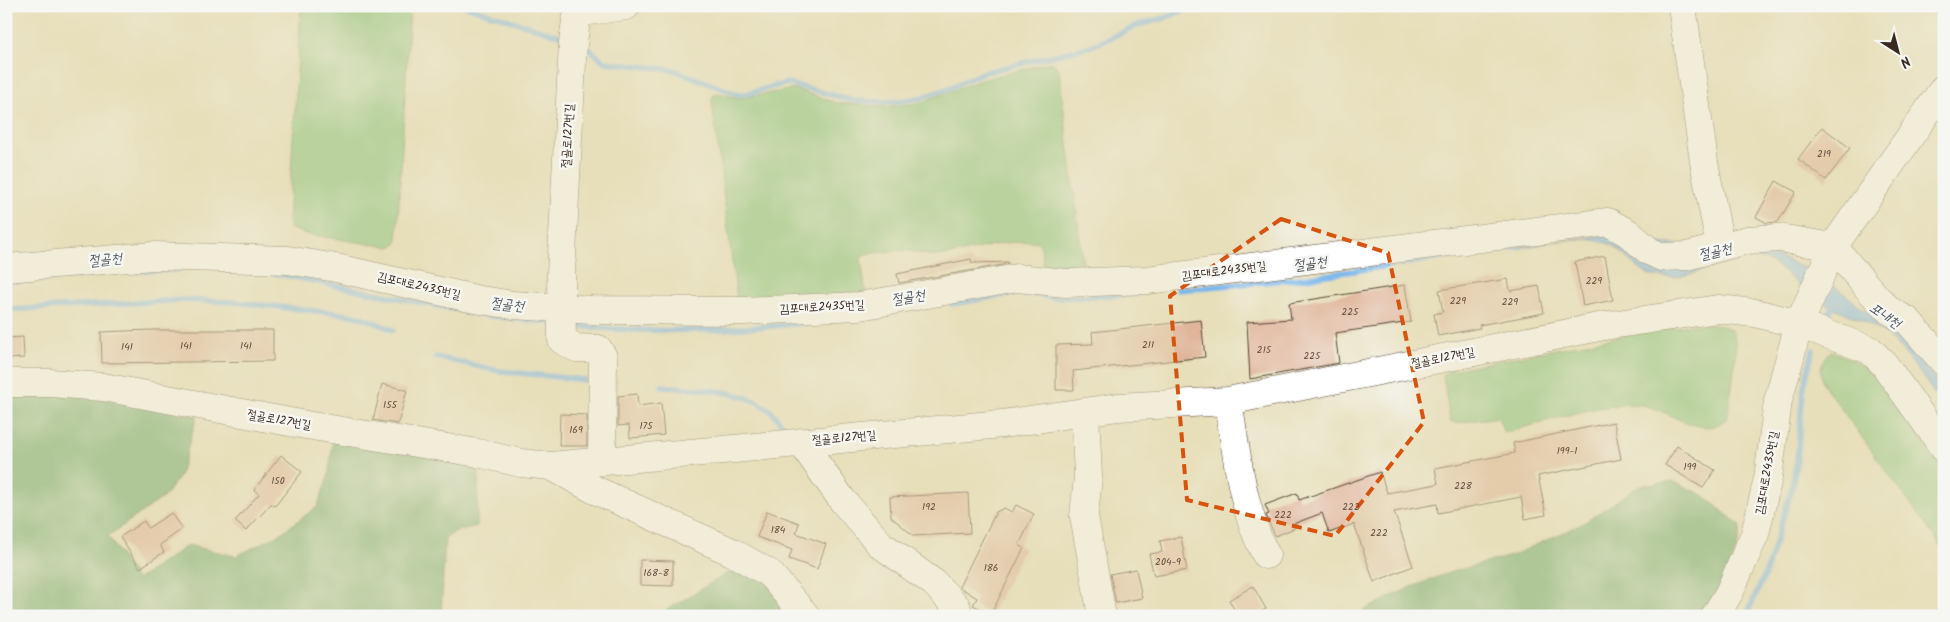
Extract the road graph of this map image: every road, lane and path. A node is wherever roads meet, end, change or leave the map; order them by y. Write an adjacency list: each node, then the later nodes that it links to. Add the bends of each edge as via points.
1 (626, 6): 8 (street, 절골로127번길, via 581,12 576,20)
2 (1682, 6): 4 (street, via 1704,162)
3 (1944, 88): 5 (street, 김포대로2435번길)
4 (1720, 246): 5 (street, 김포대로2435번길, via 1779,238); 8 (street, 김포대로2435번길, via 1687,256 1662,257 1618,226 1597,222 1147,280 1066,283 1018,278 860,306)
5 (1829, 256): 7 (street, 김포대로2435번길); 9 (street, via 1890,311 1908,321)
6 (6, 268): 8 (street, 김포대로2435번길, via 153,256 288,260 513,305)
7 (1803, 317): 11 (street, 절골로127번길, via 1718,309 1604,326); 14 (street, via 1870,350 1884,364); 21 (street, 김포대로2435번길, via 1778,401 1768,478 1755,534)
8 (561, 319): 15 (street, via 565,343 576,348 598,349 603,357)
9 (1944, 362)
10 (6, 383): 16 (street, 절골로127번길, via 103,387)
11 (1228, 401): 12 (street, 절골로127번길); 17 (street, via 1246,505 1254,533)
12 (1085, 412): 13 (street, 절골로127번길, via 1002,424); 20 (street, via 1088,477 1084,516)
13 (801, 442): 15 (street, 절골로127번길); 19 (street, via 843,501 880,544 934,583 956,606)
14 (1944, 448)
15 (602, 460): 16 (street, 절골로127번길)
16 (552, 466): 18 (street, 절골로127번길, via 596,490 732,552 768,573)
17 (1266, 555)
18 (806, 616)
19 (959, 616)
20 (1102, 616)
21 (1715, 616)

